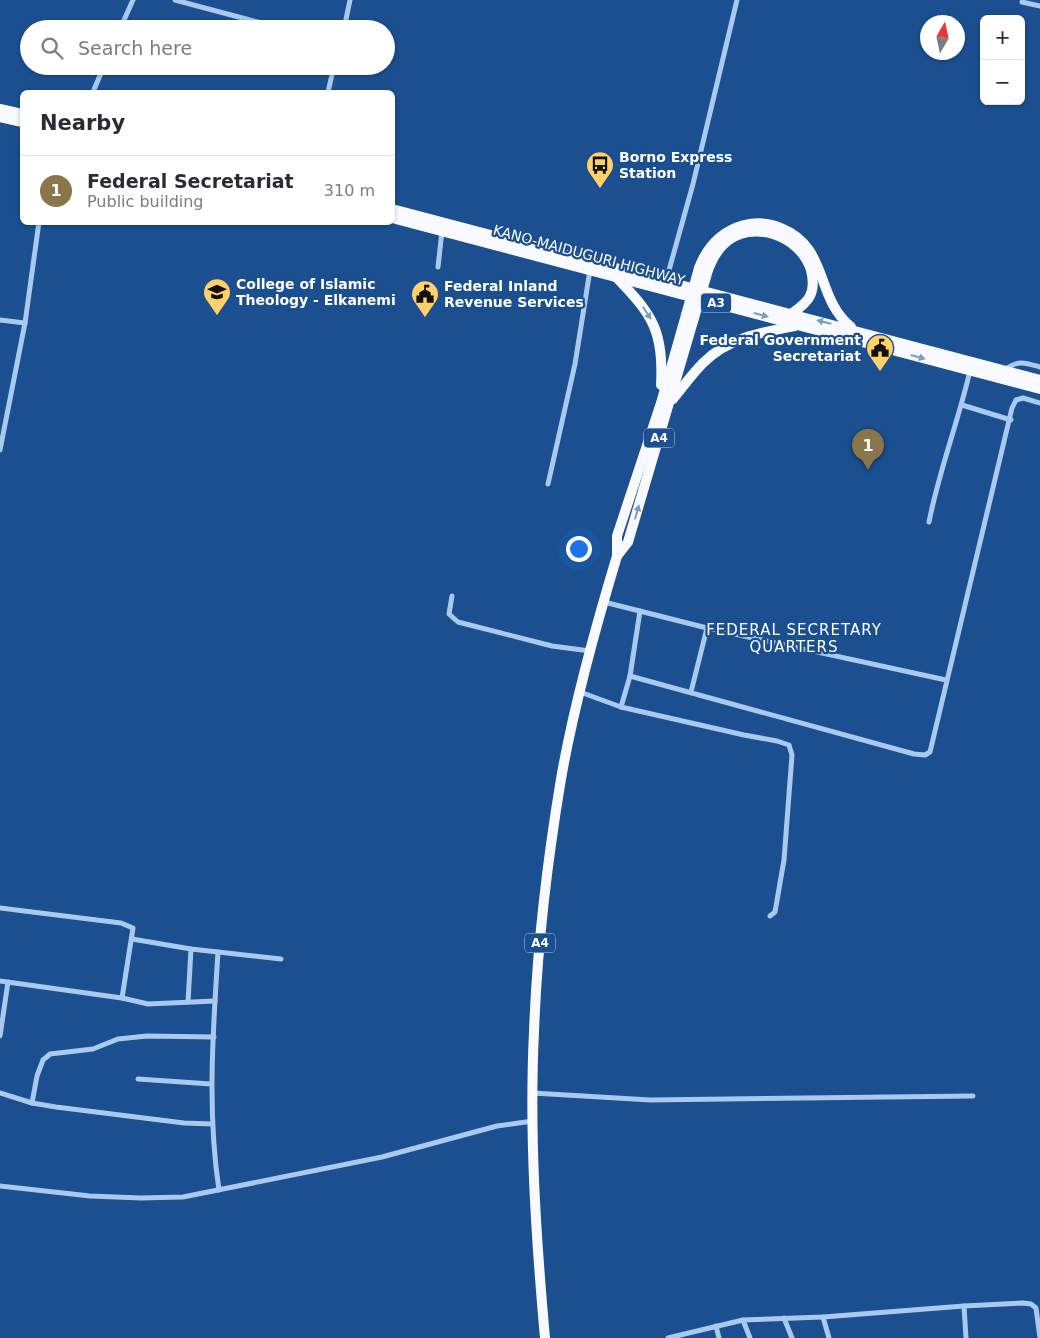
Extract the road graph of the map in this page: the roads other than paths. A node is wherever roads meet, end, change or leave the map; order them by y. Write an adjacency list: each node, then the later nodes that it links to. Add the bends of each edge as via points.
1 (133, 0): 7 (street)
2 (175, 0): 8 (street)
3 (350, 0): 9 (street)
4 (737, 0): 26 (street)
5 (1022, 2): 6 (street)
6 (1040, 6)
7 (124, 20)
8 (250, 20)
9 (346, 20)
10 (100, 75): 12 (street)
11 (332, 75): 13 (street)
12 (94, 90)
13 (328, 90)
14 (0, 109): 15 (highway)
15 (20, 114)
16 (0, 117): 17 (highway)
17 (20, 122)
18 (395, 210): 26 (highway, KANO-MAIDUGURI HIGHWAY / A3)
19 (395, 219): 21 (highway, KANO-MAIDUGURI HIGHWAY / A3)
20 (39, 225): 29 (street)
21 (442, 231): 22 (street); 24 (highway, KANO-MAIDUGURI HIGHWAY / A3)
22 (438, 267)
23 (703, 269): 27 (highway, A4, via 724,243 740,234 767,232 788,240 804,255 813,277 810,297); 31 (highway, A4, via 707,251 732,230 766,223 789,231 810,250 831,305); 37 (highway, A4, bridge)
24 (590, 270): 25 (highway, KANO-MAIDUGURI HIGHWAY / A3); 42 (street, via 575,364)
25 (616, 276): 30 (highway, KANO-MAIDUGURI HIGHWAY / A3, one-way to 30); 37 (highway, one-way to 37, via 648,312 656,327)
26 (666, 281): 27 (highway, KANO-MAIDUGURI HIGHWAY / A3)
27 (791, 314): 31 (highway, KANO-MAIDUGURI HIGHWAY / A3, one-way to 27)
28 (0, 320): 29 (street)
29 (25, 323): 41 (street)
30 (799, 325): 32 (highway, KANO-MAIDUGURI HIGHWAY / A3, one-way to 32); 37 (highway, via 742,338 721,348)
31 (853, 330): 32 (highway, KANO-MAIDUGURI HIGHWAY / A3)
32 (971, 366): 34 (highway, KANO-MAIDUGURI HIGHWAY / A3); 36 (highway, KANO-MAIDUGURI HIGHWAY / A3); 39 (street)
33 (1040, 367): 34 (street, via 1022,362)
34 (1003, 370): 35 (highway, KANO-MAIDUGURI HIGHWAY / A3)
35 (1040, 380)
36 (1040, 389)
37 (665, 403): 45 (highway, A4, via 628,542 617,556)
38 (1040, 403): 40 (street, via 1023,398 1016,400)
39 (962, 405): 40 (street); 43 (street)
40 (1010, 420): 50 (street)
41 (0, 450)
42 (548, 484)
43 (929, 522)
44 (452, 596): 48 (street, via 449,614 458,622 552,646)
45 (603, 602): 46 (street); 48 (highway, A4)
46 (640, 611): 47 (street); 49 (street)
47 (707, 628): 50 (street); 52 (street)
48 (591, 651): 51 (highway, A4)
49 (630, 676): 52 (street); 53 (street)
50 (946, 680): 52 (street, via 930,752 925,755)
51 (580, 692): 53 (street); 70 (highway, A4, via 561,778 545,901 536,997)
52 (691, 692)
53 (621, 707): 55 (street, via 789,745 792,755 784,860 775,912)
54 (0, 908): 56 (street, via 121,923 134,928)
55 (770, 916)
56 (132, 939): 57 (street); 62 (street)
57 (191, 949): 58 (street); 64 (street)
58 (218, 952): 59 (street); 63 (street)
59 (281, 959)
60 (0, 981): 61 (street)
61 (8, 982): 62 (street); 65 (street)
62 (122, 998): 64 (street, via 148,1004)
63 (215, 1001): 64 (street); 66 (street)
64 (188, 1002)
65 (0, 1036)
66 (214, 1037): 68 (street); 72 (street, via 118,1039 93,1048 50,1054 43,1060 37,1076)
67 (138, 1079): 68 (street)
68 (211, 1084): 74 (street)
69 (0, 1093): 72 (street)
70 (533, 1093): 71 (street, via 650,1100); 73 (highway, A4)
71 (973, 1096)
72 (32, 1103): 74 (street)
73 (533, 1121): 76 (street, via 496,1126 382,1157); 82 (highway, A4)
74 (212, 1124): 76 (street)
75 (0, 1186): 76 (street, via 141,1198 183,1197)
76 (220, 1190)
77 (964, 1306): 78 (street); 88 (street); 89 (street, via 1031,1304 1036,1308)
78 (823, 1317): 79 (street); 87 (street)
79 (784, 1318): 80 (street); 86 (street)
80 (744, 1320): 81 (street); 85 (street)
81 (716, 1326): 83 (street); 84 (street)
82 (545, 1338)
83 (671, 1338)
84 (719, 1338)
85 (750, 1338)
86 (792, 1338)
87 (829, 1338)
88 (966, 1338)
89 (1040, 1338)

